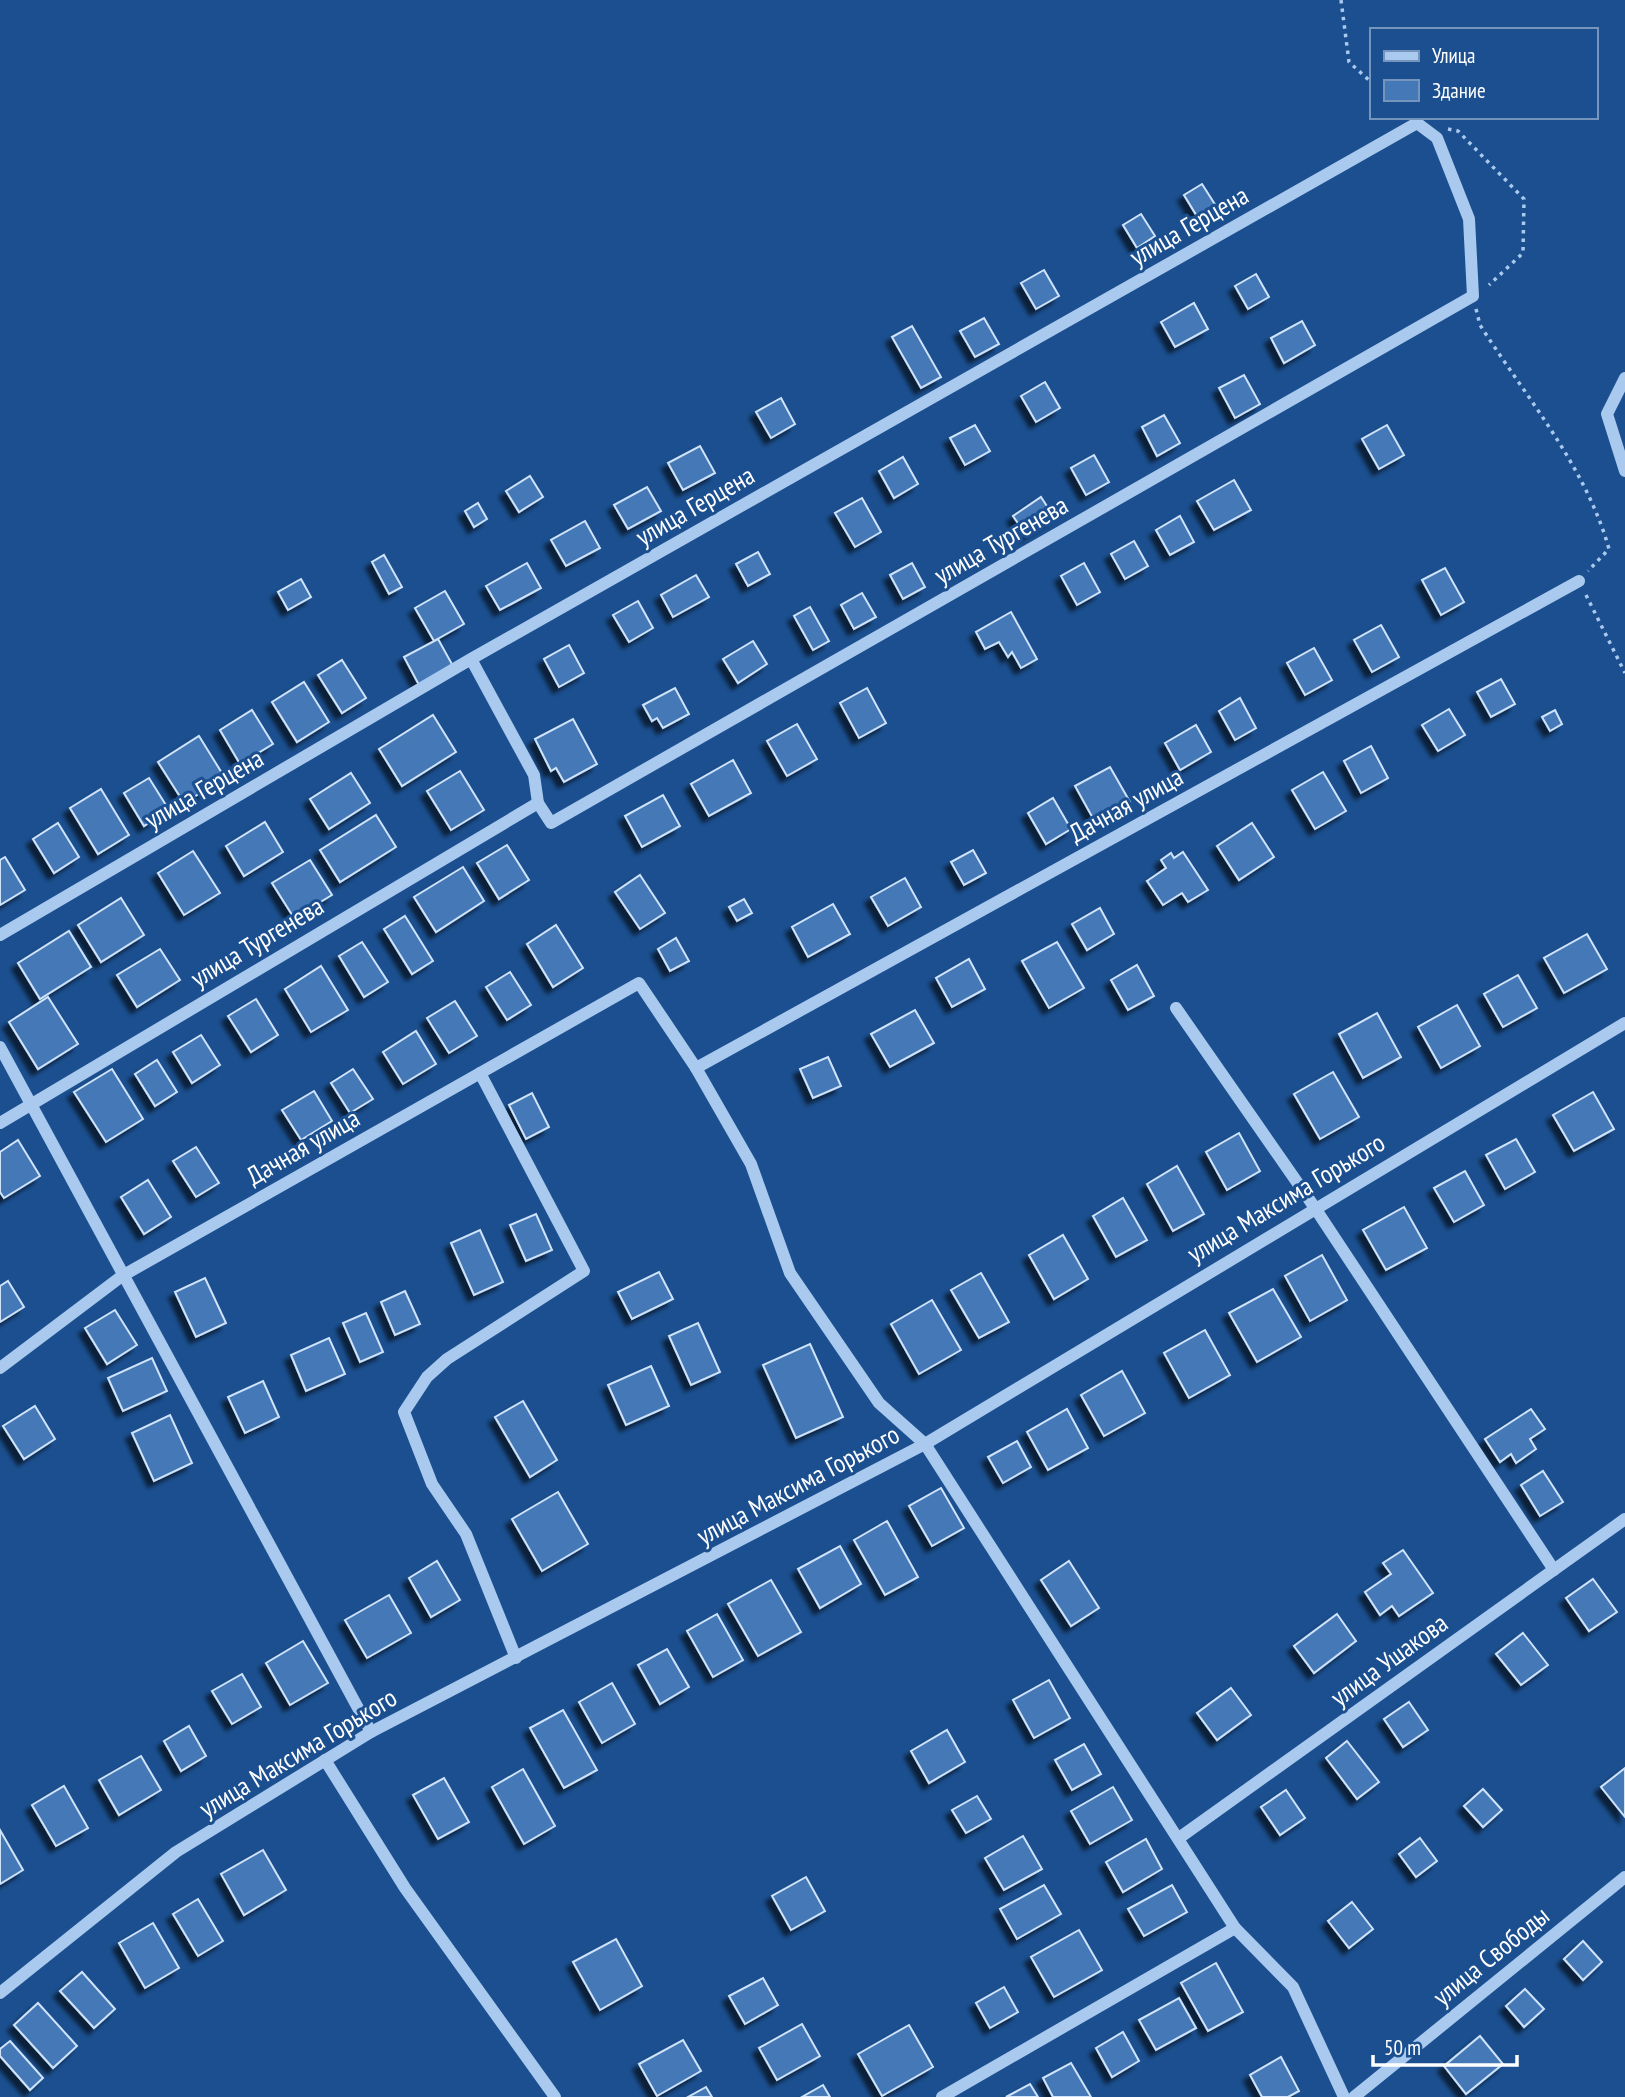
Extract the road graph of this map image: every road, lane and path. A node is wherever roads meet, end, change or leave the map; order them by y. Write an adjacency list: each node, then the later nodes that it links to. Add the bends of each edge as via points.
1 (1341, 0): 2 (path, via 1349,62)
2 (1370, 81)
3 (1444, 129): 4 (path, via 1458,131 1524,199 1522,253)
4 (1473, 296): 7 (path, via 1480,325 1599,514 1609,549); 8 (street, улица Герцена, via 1469,219 1437,138 1417,123); 10 (street, улица Тургенева, via 551,823)
5 (1625, 377): 6 (street, via 1607,414)
6 (1625, 471)
7 (1579, 580): 9 (path); 15 (street, Дачная улица)
8 (471, 659): 10 (street, via 534,775); 11 (street, улица Герцена)
9 (1625, 673)
10 (538, 803): 17 (street, улица Тургенева)
11 (0, 935)
12 (1177, 1008): 19 (street)
13 (1625, 1023): 19 (street, улица Максима Горького)
14 (0, 1048): 17 (street)
15 (696, 1068): 16 (street, Дачная улица, via 639,983); 22 (street, via 751,1164 790,1273 879,1403)
16 (480, 1073): 20 (street, Дачная улица); 25 (street, via 584,1271 447,1359 427,1377 404,1412 432,1484 466,1534)
17 (28, 1104): 18 (street, улица Тургенева); 20 (street)
18 (0, 1123)
19 (1315, 1208): 22 (street, улица Максима Горького); 24 (street)
20 (122, 1276): 21 (street, Дачная улица); 26 (street)
21 (0, 1368)
22 (925, 1444): 25 (street, улица Максима Горького); 28 (street)
23 (1625, 1519): 24 (street, улица Ушакова)
24 (1554, 1570): 28 (street, улица Ушакова)
25 (516, 1658): 26 (street, улица Максима Горького)
26 (371, 1732): 27 (street, улица Максима Горького)
27 (325, 1760): 31 (street, улица Максима Горького, via 176,1852); 32 (street, via 405,1888)
28 (1179, 1838): 30 (street)
29 (1625, 1877): 35 (street, улица Свободы)
30 (1235, 1928): 33 (street); 34 (street, via 1293,1987)
31 (0, 1993)
32 (555, 2097)
33 (942, 2097)
34 (1344, 2097)
35 (1354, 2097)

